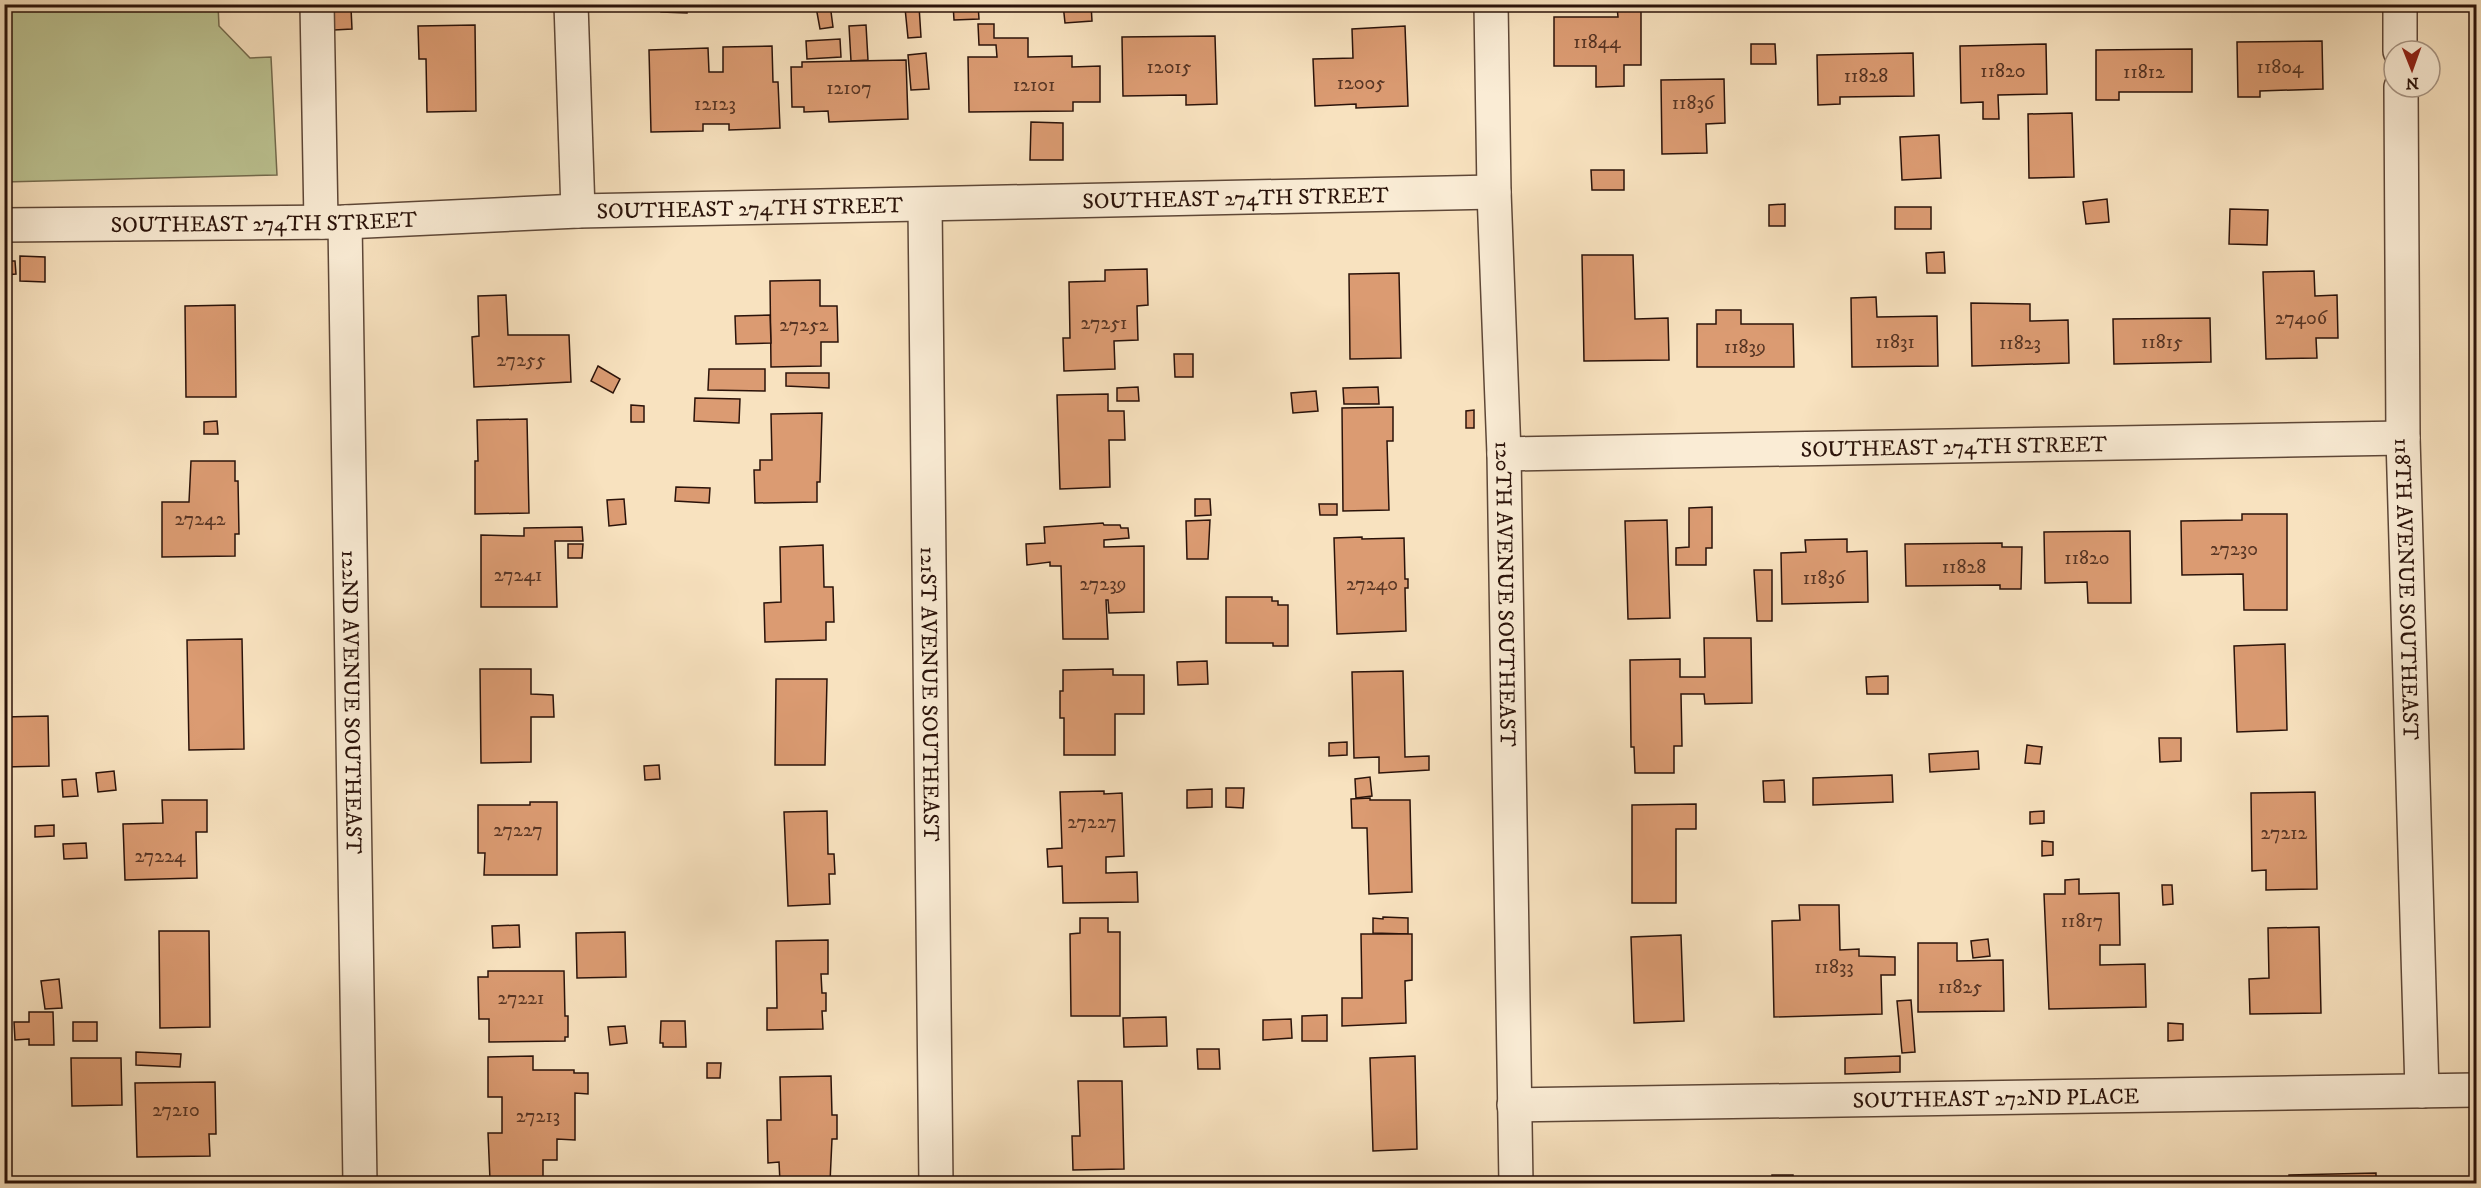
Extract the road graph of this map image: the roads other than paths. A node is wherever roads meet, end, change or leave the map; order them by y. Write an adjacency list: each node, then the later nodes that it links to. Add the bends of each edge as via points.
1 (317, 4): 10 (street, 122ND AVENUE SOUTHEAST)
2 (571, 4): 9 (street)
3 (1491, 4): 7 (street, 120TH AVENUE SOUTHEAST)
4 (2400, 4): 5 (street)
5 (2400, 39)
6 (2401, 99): 12 (street, 118TH AVENUE SOUTHEAST)
7 (1494, 192): 8 (street, SOUTHEAST 274TH STREET); 13 (street, 120TH AVENUE SOUTHEAST)
8 (925, 205): 9 (street, SOUTHEAST 274TH STREET); 18 (street, 121ST AVENUE SOUTHEAST)
9 (578, 211): 10 (street, SOUTHEAST 274TH STREET)
10 (333, 222): 11 (street, SOUTHEAST 274TH STREET); 17 (street, 122ND AVENUE SOUTHEAST)
11 (4, 225)
12 (2403, 438): 13 (street, SOUTHEAST 274TH STREET); 15 (street, 118TH AVENUE SOUTHEAST)
13 (1504, 454): 16 (street, 120TH AVENUE SOUTHEAST)
14 (2476, 1090): 15 (street, SOUTHEAST 272ND PLACE)
15 (2422, 1091): 16 (street, SOUTHEAST 272ND PLACE)
16 (1514, 1105): 19 (street, 120TH AVENUE SOUTHEAST)
17 (360, 1184)
18 (936, 1184)
19 (1516, 1184)

